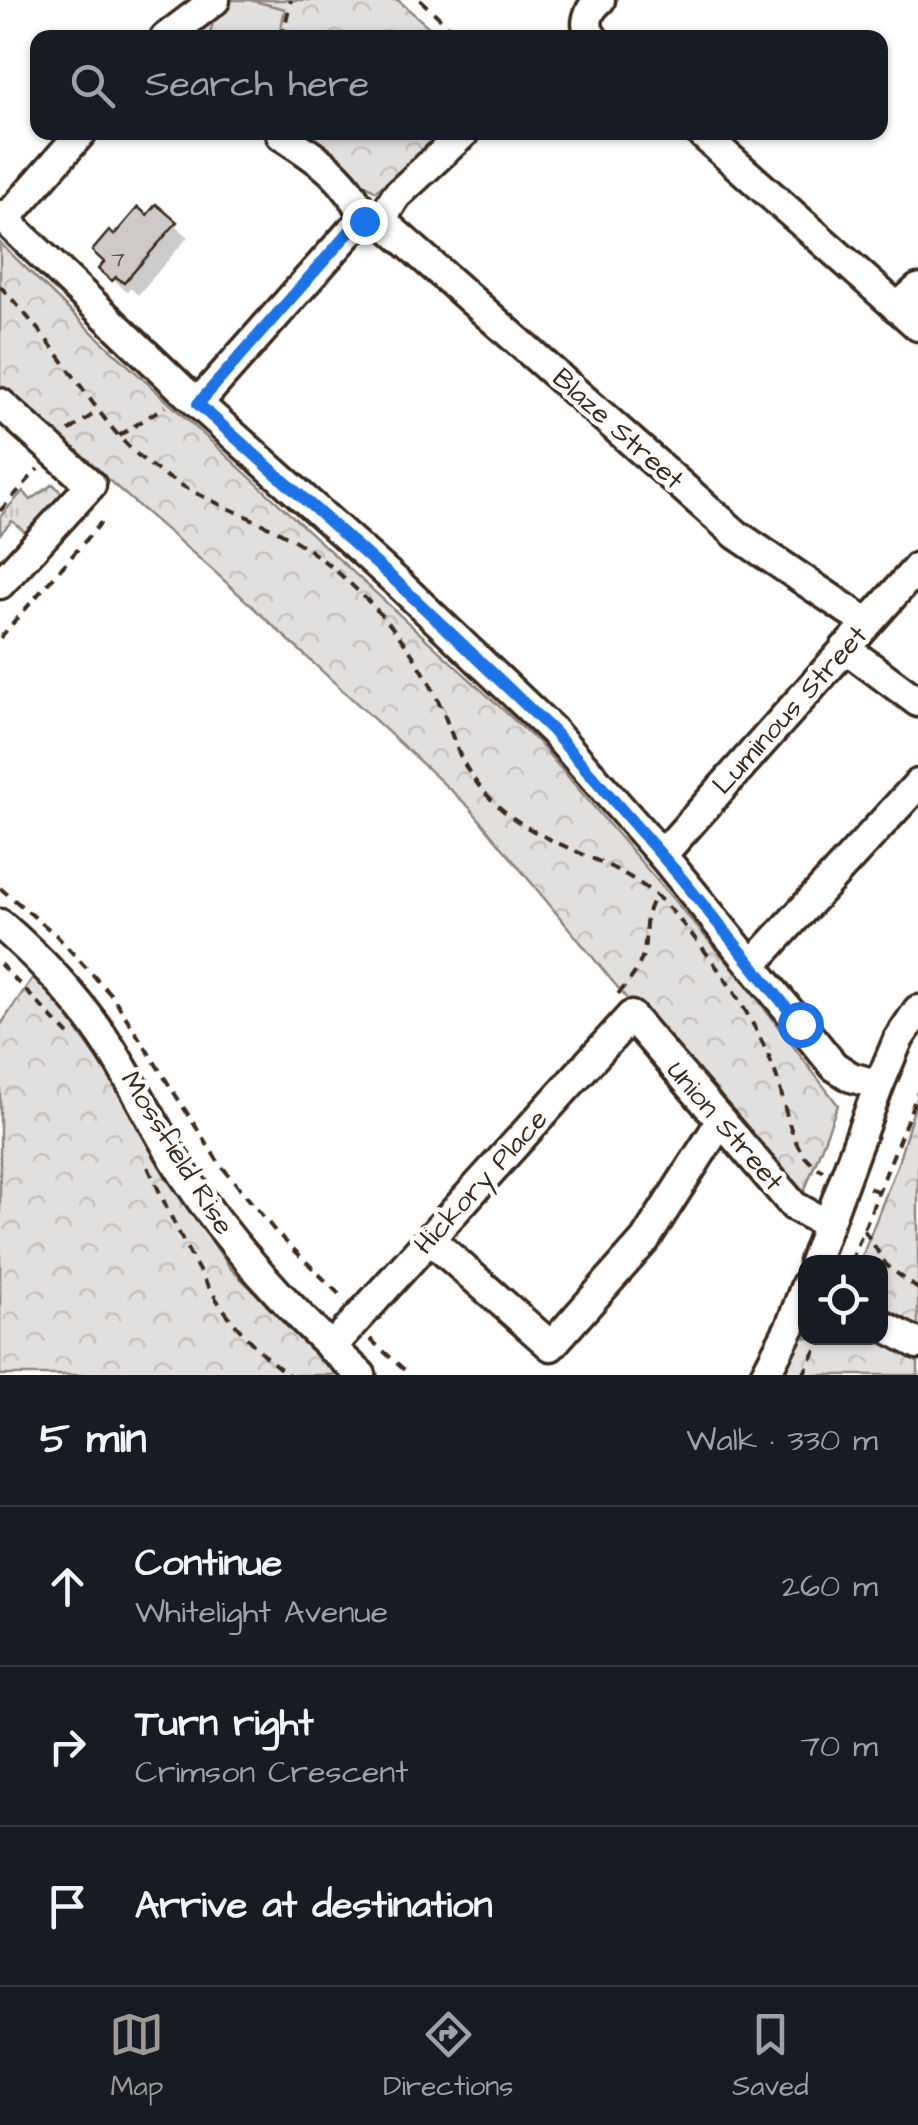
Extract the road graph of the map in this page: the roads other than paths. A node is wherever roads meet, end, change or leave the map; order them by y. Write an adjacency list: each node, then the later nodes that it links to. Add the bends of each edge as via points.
1 (215, 0): 3 (street)
2 (596, 1): 4 (street, via 587,17)
3 (176, 30)
4 (589, 30)
5 (75, 140): 9 (street)
6 (288, 140): 10 (street, Blaze Street, via 339,177)
7 (456, 140): 10 (street)
8 (710, 140): 11 (street)
9 (3, 218): 12 (street)
10 (373, 221): 12 (street, via 350,231); 16 (street, Blaze Street, via 737,535)
11 (911, 308)
12 (190, 397): 20 (street, via 552,730)
13 (0, 403): 15 (street, via 92,485)
14 (918, 567): 16 (street, Luminous Street)
15 (0, 584)
16 (867, 623): 17 (street, Luminous Street)
17 (846, 648): 18 (street); 20 (street, Luminous Street)
18 (918, 702)
19 (918, 784): 22 (street)
20 (670, 864): 22 (street)
21 (0, 924): 33 (street, Mossfield Rise, via 109,1046 223,1230)
22 (753, 964): 25 (street, via 834,1066)
23 (623, 1007): 26 (street, Union Street); 28 (street, Hickory Place)
24 (918, 1010): 25 (street)
25 (880, 1085): 27 (street)
26 (722, 1121): 27 (street, Union Street, via 794,1206); 28 (street, via 645,1240 551,1346)
27 (828, 1225): 29 (street)
28 (430, 1239): 33 (street, Hickory Place)
29 (817, 1255)
30 (798, 1305): 35 (street)
31 (888, 1328): 32 (street)
32 (918, 1344)
33 (331, 1348): 34 (street, Mossfield Rise)
34 (361, 1375)
35 (765, 1375)

